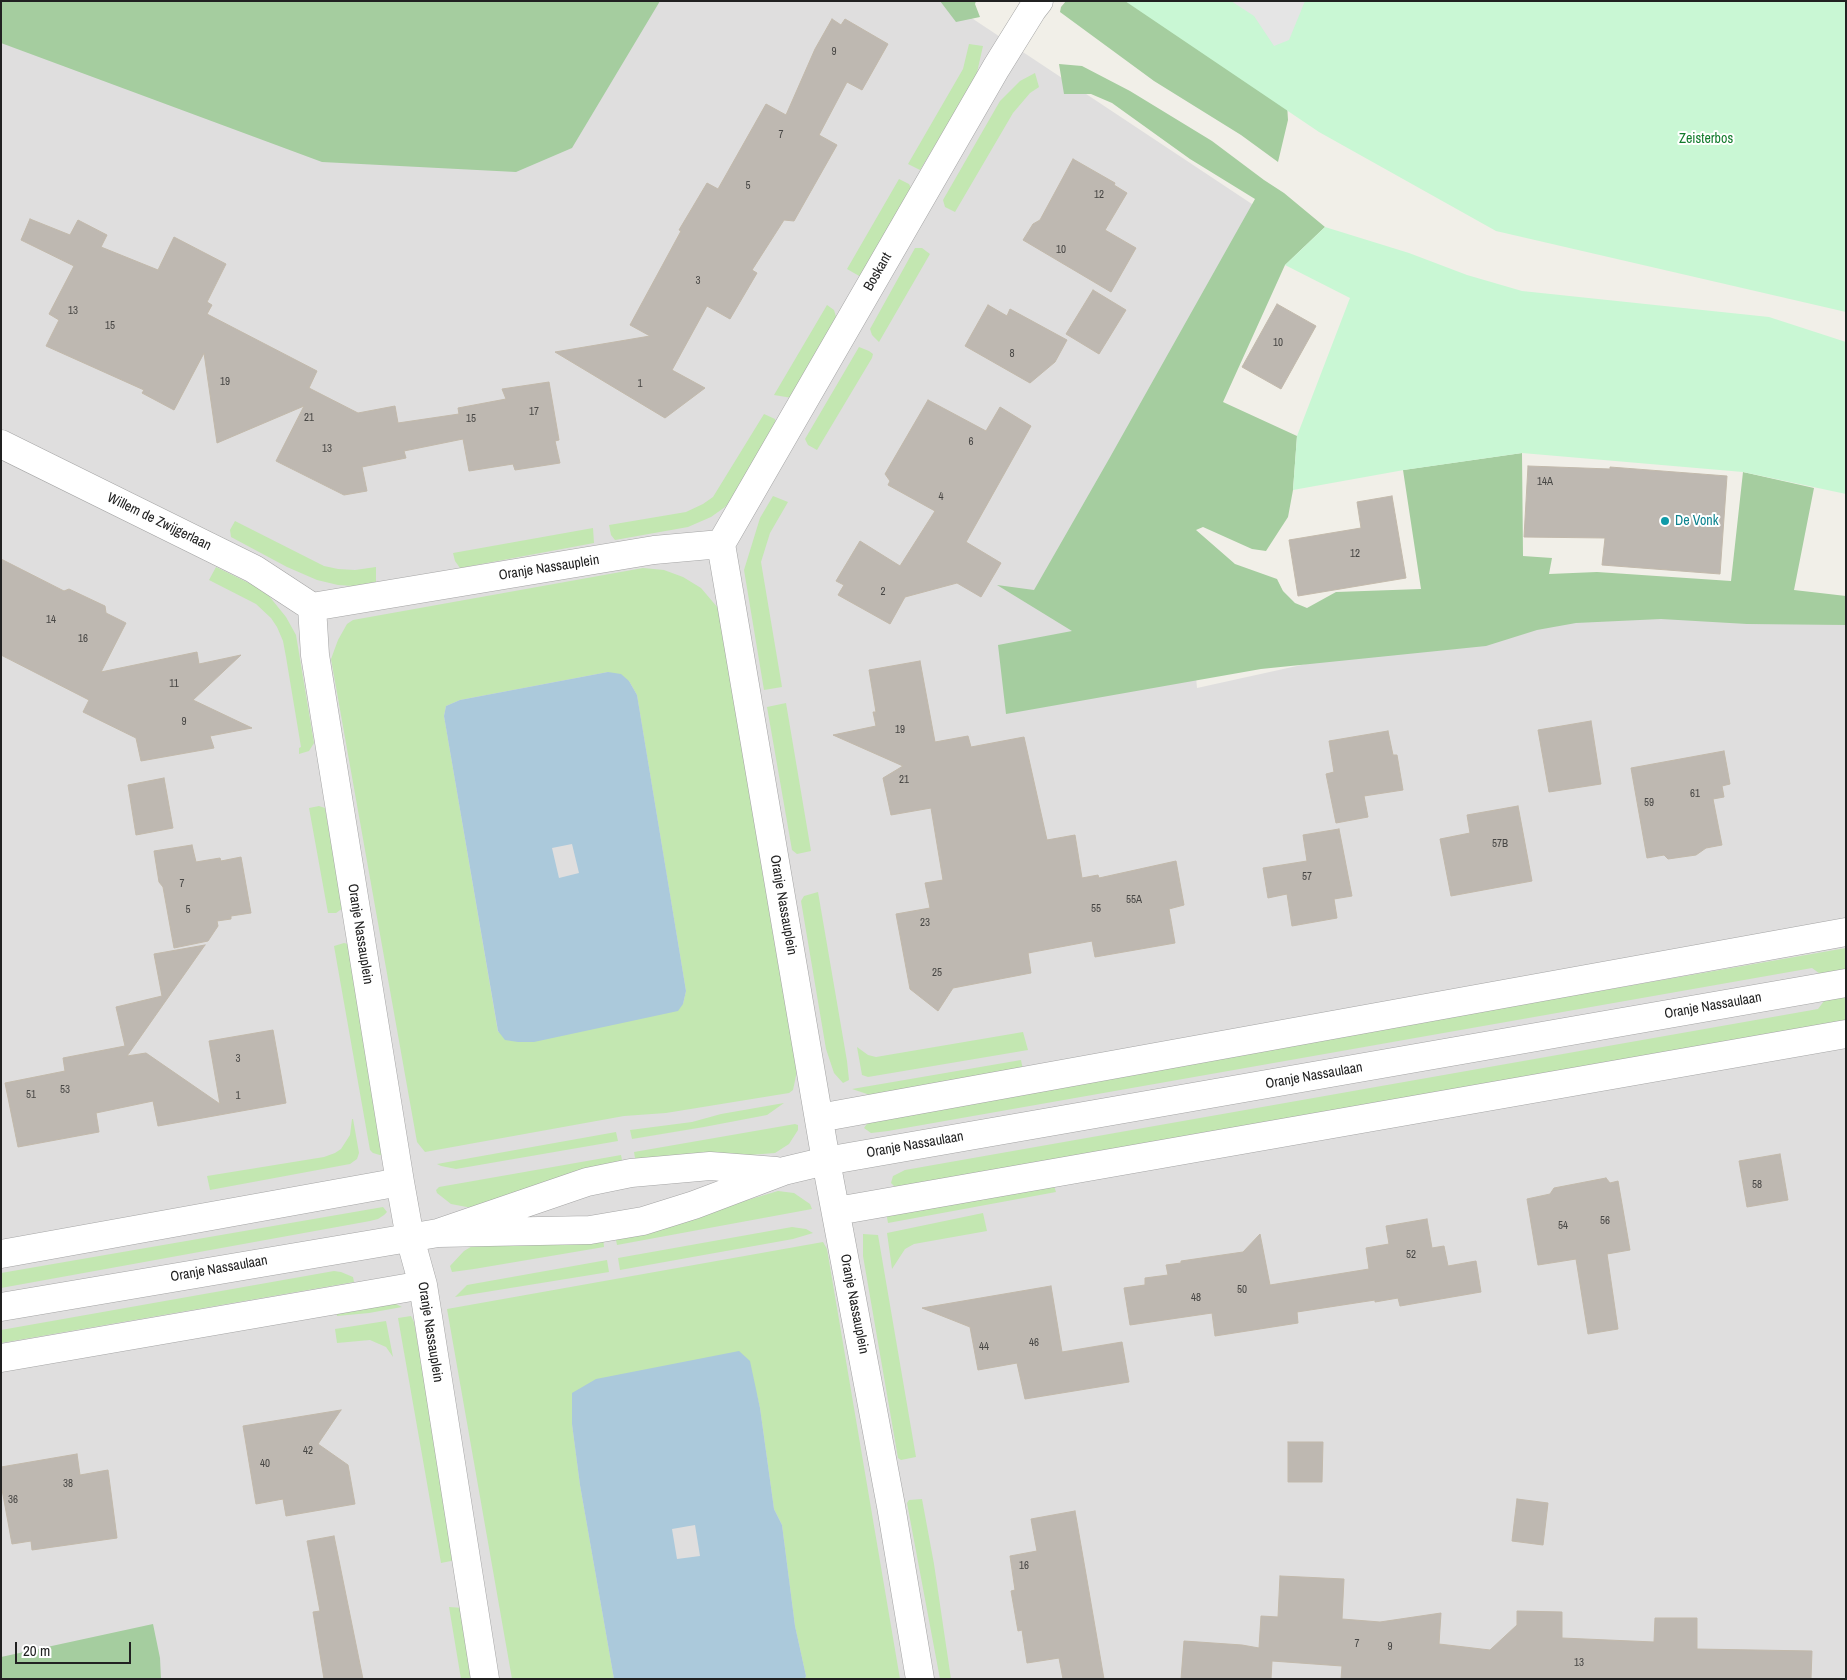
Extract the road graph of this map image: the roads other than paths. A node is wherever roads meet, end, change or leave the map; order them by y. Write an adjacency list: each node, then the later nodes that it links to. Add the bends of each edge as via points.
1 (1039, 1): 3 (street, Boskant, via 996,68)
2 (1, 444): 4 (street, Willem de Zwijgerlaan, via 254,569)
3 (721, 544): 4 (street, Oranje Nassauplein, via 654,550); 8 (street, Oranje Nassauplein)
4 (312, 607): 11 (street, Oranje Nassauplein, via 315,656)
5 (1846, 932): 8 (street)
6 (1846, 983): 9 (street, Oranje Nassaulaan)
7 (1846, 1034): 12 (street)
8 (819, 1118): 9 (street, Oranje Nassauplein)
9 (826, 1161): 10 (street, Oranje Nassaulaan); 12 (street, Oranje Nassauplein)
10 (784, 1172): 13 (street, Oranje Nassaulaan, via 643,1221 590,1230); 13 (street, Oranje Nassaulaan, via 710,1166 632,1173 587,1182)
11 (400, 1182): 14 (street, Oranje Nassauplein); 15 (street)
12 (837, 1211): 20 (street, Oranje Nassauplein)
13 (438, 1233): 14 (street, Oranje Nassaulaan)
14 (410, 1238): 16 (street, Oranje Nassauplein); 17 (street, Oranje Nassaulaan)
15 (1, 1254)
16 (423, 1285): 18 (street); 19 (street, Oranje Nassauplein)
17 (1, 1307)
18 (1, 1358)
19 (485, 1679)
20 (920, 1679)

